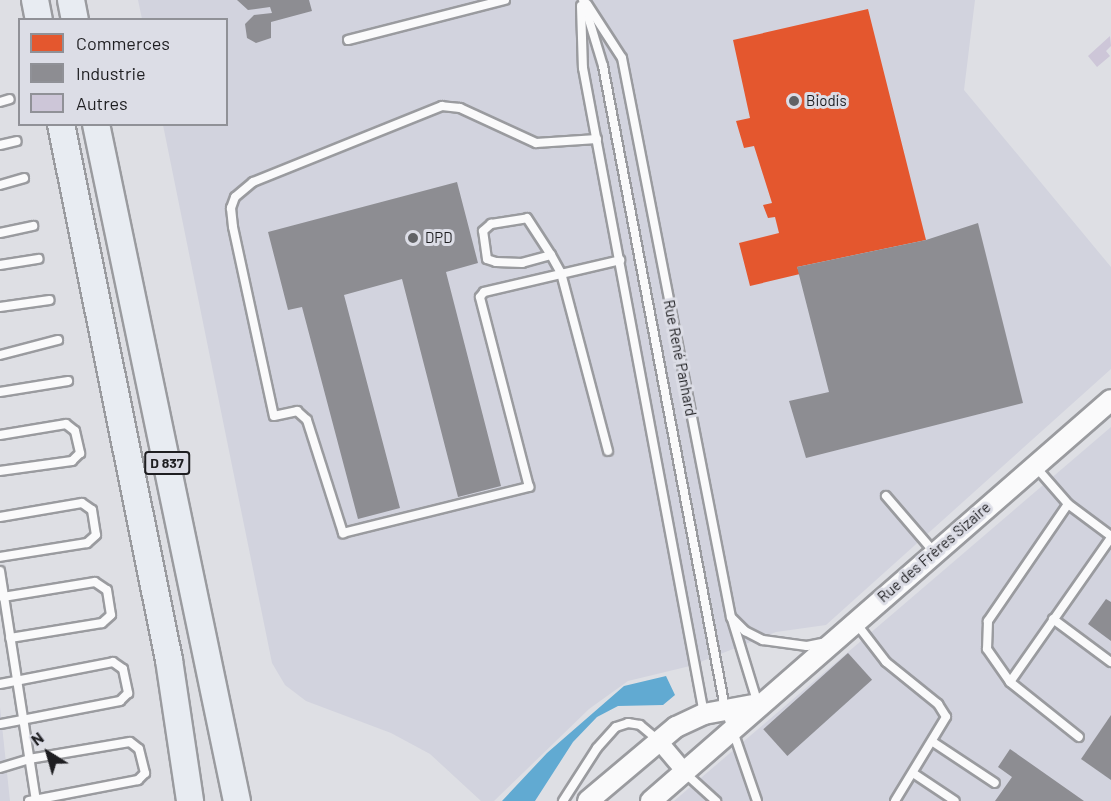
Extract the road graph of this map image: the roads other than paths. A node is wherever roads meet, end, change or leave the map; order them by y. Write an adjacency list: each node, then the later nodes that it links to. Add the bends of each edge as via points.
1 (34, 0): 5 (main road)
2 (71, 0): 6 (main road)
3 (505, 0): 7 (lane)
4 (583, 0): 12 (lane, via 583,68); 43 (lane, Rue René Panhard, via 622,58); 53 (lane, via 603,66)
5 (38, 18)
6 (75, 18)
7 (348, 40)
8 (10, 99): 9 (lane)
9 (0, 102)
10 (61, 126): 67 (main road, D 837, via 169,660)
11 (96, 126): 68 (main road, D 837)
12 (597, 140): 21 (lane); 23 (lane, via 536,143 460,108 442,106 253,182 236,197 231,208 233,227 274,416 297,411 307,420 343,532 529,487 480,297 484,292)
13 (17, 141): 14 (lane)
14 (0, 145)
15 (24, 178): 16 (lane)
16 (0, 185)
17 (33, 226): 18 (lane)
18 (0, 233)
19 (550, 255): 19 (lane, via 527,218 491,224 483,231 487,259 495,262 522,263); 23 (lane)
20 (39, 259): 22 (lane)
21 (620, 260): 23 (lane); 54 (lane)
22 (0, 265)
23 (558, 274): 32 (lane)
24 (50, 300): 25 (lane)
25 (0, 307)
26 (58, 340): 27 (lane)
27 (0, 355)
28 (68, 381): 29 (lane)
29 (0, 392)
30 (1111, 400): 33 (street, Rue des Frères Sizaire)
31 (0, 435): 34 (lane, via 66,424 75,431 80,453 72,462)
32 (608, 451)
33 (1035, 465): 36 (lane); 39 (street, Rue des Frères Sizaire)
34 (0, 471)
35 (886, 496): 39 (lane)
36 (1068, 504): 38 (lane); 50 (lane, via 988,621 987,650)
37 (0, 517): 40 (lane, via 82,503 92,510 96,535 87,543)
38 (1111, 537): 44 (lane)
39 (934, 552): 45 (street, Rue des Frères Sizaire)
40 (0, 557)
41 (0, 571): 42 (lane)
42 (3, 597): 46 (lane); 46 (lane, via 95,582 107,590 111,615 102,623)
43 (731, 616): 47 (lane, via 745,631 784,645 807,646); 52 (lane, Rue René Panhard)
44 (1053, 619): 48 (lane); 50 (lane)
45 (854, 621): 47 (street, Rue des Frères Sizaire); 60 (lane, via 886,662 942,709 946,717)
46 (10, 638): 49 (lane)
47 (832, 640): 52 (street, Rue des Frères Sizaire)
48 (1111, 662)
49 (16, 680): 51 (lane); 55 (lane); 55 (lane, via 113,662 123,669 128,693 120,701)
50 (1010, 682): 58 (lane)
51 (0, 684)
52 (758, 704): 53 (street); 57 (street, Rue des Frères Sizaire)
53 (725, 708): 54 (street); 57 (lane)
54 (704, 714): 59 (street)
55 (22, 718): 56 (lane); 61 (lane)
56 (0, 724)
57 (732, 731): 63 (street, Rue des Frères Sizaire); 73 (lane)
58 (1079, 736)
59 (657, 740): 63 (street); 69 (lane, via 640,725 616,727 597,748); 70 (street)
60 (933, 742): 64 (lane); 65 (lane)
61 (29, 759): 62 (lane); 66 (lane); 66 (lane, via 130,742 139,749 145,772 138,780)
62 (0, 768)
63 (685, 772): 71 (street, Rue des Frères Sizaire); 72 (lane)
64 (913, 773): 74 (lane); 75 (lane)
65 (995, 783)
66 (34, 800)
67 (190, 801)
68 (237, 801)
69 (563, 801)
70 (588, 801)
71 (651, 801)
72 (716, 801)
73 (757, 801)
74 (895, 801)
75 (955, 801)

